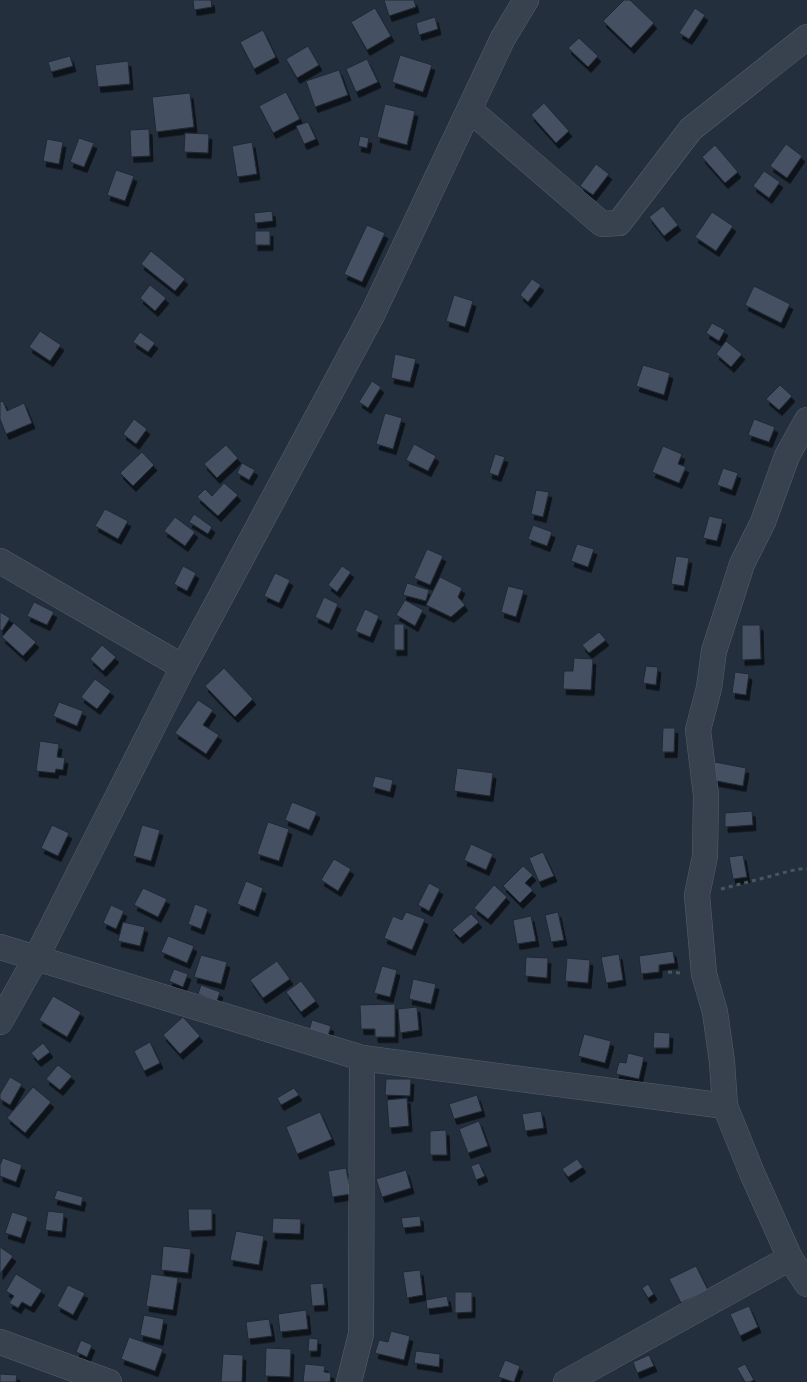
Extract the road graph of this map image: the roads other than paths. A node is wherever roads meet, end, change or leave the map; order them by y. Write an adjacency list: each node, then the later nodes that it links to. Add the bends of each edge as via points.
1 (526, 0): 3 (street, via 503,38)
2 (807, 37): 3 (street, via 691,129 619,222 602,224)
3 (470, 110): 6 (street, via 374,313)
4 (807, 420): 11 (street, via 787,456 763,522 742,564 714,650 709,688 698,730 706,795 705,856 697,896 704,974 715,1012)
5 (0, 561): 6 (street)
6 (183, 667): 8 (street)
7 (0, 947): 8 (street)
8 (36, 958): 9 (street); 10 (street)
9 (0, 1022)
10 (362, 1058): 11 (street); 16 (street, via 361,1334)
11 (725, 1106): 12 (street)
12 (790, 1258): 13 (street); 17 (street)
13 (807, 1284)
14 (0, 1342): 15 (street)
15 (109, 1382)
16 (349, 1382)
17 (566, 1382)

